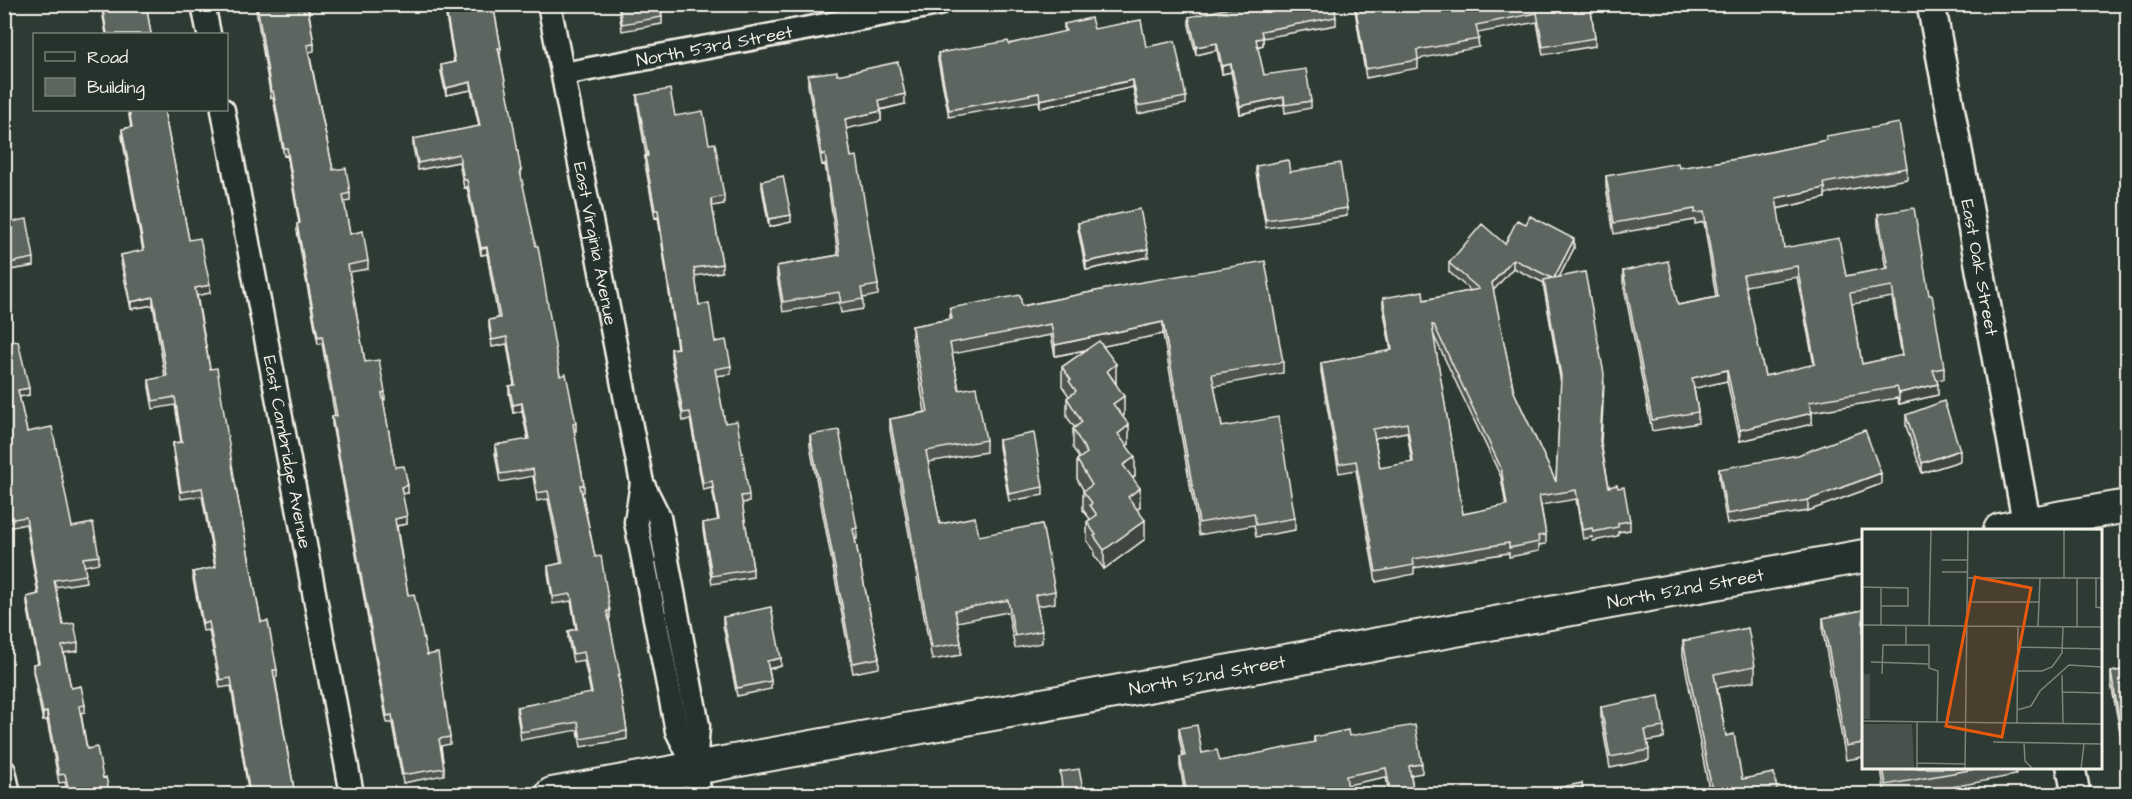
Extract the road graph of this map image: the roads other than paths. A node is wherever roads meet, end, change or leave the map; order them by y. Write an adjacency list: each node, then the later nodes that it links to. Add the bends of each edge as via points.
1 (203, 4): 6 (street)
2 (549, 4): 7 (street, East Virginia Avenue)
3 (938, 4): 5 (street, North 53rd Street)
4 (1931, 4): 10 (street, East Oak Street)
5 (844, 13): 7 (street, North 53rd Street)
6 (209, 33)
7 (562, 74): 14 (street, East Virginia Avenue, via 642,483 636,522 676,731)
8 (223, 111): 16 (street, East Cambridge Avenue)
9 (2127, 506): 10 (main road)
10 (2018, 529)
11 (1862, 556): 14 (main road, North 52nd Street)
12 (2071, 769): 18 (street)
13 (4, 771): 15 (street)
14 (698, 782): 17 (main road, North 52nd Street)
15 (9, 795)
16 (352, 795)
17 (552, 795)
18 (2076, 795)

